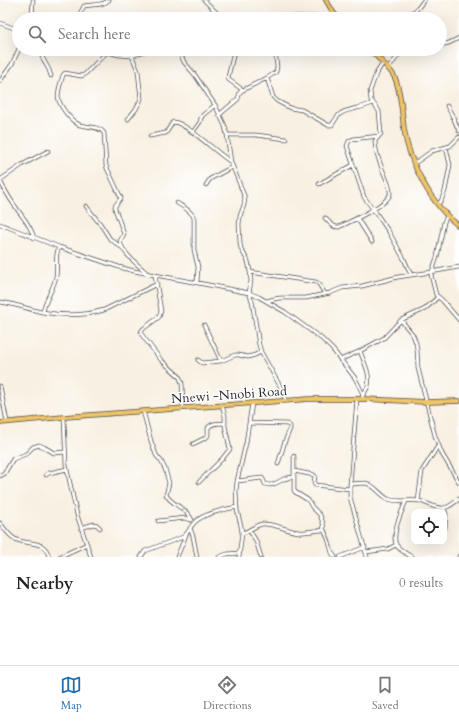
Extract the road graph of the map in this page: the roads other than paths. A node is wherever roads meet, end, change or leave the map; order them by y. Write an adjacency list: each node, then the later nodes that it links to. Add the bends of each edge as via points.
1 (34, 0): 6 (street)
2 (109, 0): 7 (street, via 104,4 84,6)
3 (204, 0): 8 (street)
4 (326, 0): 9 (main road)
5 (424, 0): 10 (street)
6 (33, 12)
7 (81, 12)
8 (216, 12)
9 (334, 12)
10 (412, 12)
11 (0, 23): 12 (street)
12 (12, 27)
13 (459, 38): 14 (street)
14 (447, 43)
15 (16, 56): 28 (street)
16 (42, 56): 26 (street)
17 (103, 56): 63 (street, via 81,76 65,73 58,92 58,102 74,122 102,130 104,133 106,166 121,198 115,206 124,234 120,241)
18 (132, 56): 34 (street, via 138,71 141,98)
19 (181, 56): 31 (street)
20 (233, 56): 29 (street, via 228,77)
21 (276, 56): 27 (street, via 277,70)
22 (375, 56): 24 (main road)
23 (397, 56): 25 (street)
24 (383, 64): 25 (main road); 30 (street, via 370,91)
25 (388, 68): 45 (main road, via 398,88 404,131)
26 (51, 76)
27 (267, 78): 29 (street); 30 (street, via 273,97 277,101 290,108 302,110 328,125 332,125 342,112)
28 (0, 81)
29 (243, 90): 33 (street, via 238,99)
30 (373, 103): 39 (street, via 379,112 382,131)
31 (215, 105): 33 (street); 36 (street, via 200,118)
32 (447, 106): 35 (street)
33 (219, 115): 37 (street)
34 (128, 118)
35 (459, 131)
36 (193, 132): 38 (street, via 175,122 166,133); 44 (street)
37 (227, 135): 41 (street); 44 (street)
38 (150, 136)
39 (379, 136): 46 (street, via 349,141 347,146); 54 (street, via 375,141 377,155 390,193 383,204)
40 (459, 137): 42 (street)
41 (286, 139)
42 (446, 147): 45 (street, via 432,151); 52 (street, via 450,164 445,192)
43 (48, 151): 48 (street)
44 (231, 162): 47 (street)
45 (413, 163): 52 (main road)
46 (353, 166): 49 (street); 54 (street, via 364,197)
47 (232, 167): 50 (street, via 210,179); 66 (street, via 245,198 239,224 240,243)
48 (0, 181): 61 (street, via 31,228)
49 (319, 184)
50 (206, 185)
51 (177, 203): 71 (street, via 194,218)
52 (438, 204): 55 (main road)
53 (86, 206): 63 (street, via 110,239)
54 (373, 209): 57 (street); 70 (street, via 389,232)
55 (447, 216): 60 (main road); 67 (street)
56 (325, 218): 57 (street, via 333,226 339,227)
57 (357, 218): 62 (street)
58 (459, 218): 60 (street)
59 (0, 224): 61 (street)
60 (457, 224)
61 (34, 238): 64 (street)
62 (372, 242)
63 (121, 247): 68 (street)
64 (59, 248): 68 (street); 78 (street, via 56,252 57,274)
65 (459, 267): 67 (street)
66 (250, 272): 73 (street); 74 (street, via 316,282)
67 (431, 272): 70 (street); 75 (street)
68 (147, 273): 69 (street)
69 (155, 275): 71 (street); 72 (street)
70 (411, 275): 74 (street, via 342,288)
71 (197, 282): 73 (street)
72 (156, 284): 78 (street, via 95,313 65,315); 95 (street, via 160,315 141,332 157,355 179,376 182,383)
73 (249, 293): 76 (street); 82 (street)
74 (325, 294): 76 (street)
75 (438, 297): 79 (street, via 425,309); 80 (street)
76 (267, 301): 85 (street, via 317,335)
77 (0, 302): 78 (street)
78 (43, 312)
79 (401, 320): 83 (street, via 384,338); 92 (street, via 416,343 418,368)
80 (459, 320)
81 (204, 325): 86 (street)
82 (261, 352): 86 (street, via 248,357 235,355); 90 (street)
83 (360, 352): 85 (street); 88 (street, via 367,367 368,379)
84 (198, 360): 86 (street, via 202,363)
85 (340, 360): 88 (street, via 355,378)
86 (221, 361)
87 (0, 386): 98 (street)
88 (363, 397): 89 (main road, Nnewi -Nnobi Road); 92 (main road, Nnewi -Nnobi Road)
89 (357, 399): 90 (main road, Nnewi -Nnobi Road); 115 (street)
90 (286, 400): 93 (main road, Nnewi -Nnobi Road)
91 (459, 401): 92 (main road, Nnewi -Nnobi Road)
92 (427, 402): 103 (street)
93 (252, 403): 94 (main road, Nnewi -Nnobi Road); 101 (street)
94 (222, 406): 95 (main road, Nnewi -Nnobi Road); 100 (street)
95 (183, 408): 96 (main road, Nnewi -Nnobi Road)
96 (143, 411): 97 (main road, Nnewi -Nnobi Road); 122 (street, via 156,455 162,461 169,483 166,496)
97 (64, 416): 98 (main road, Nnewi -Nnobi Road); 104 (street)
98 (7, 422): 99 (main road, Nnewi -Nnobi Road)
99 (0, 423)
100 (224, 423): 102 (street, via 210,425 207,437); 113 (street, via 229,451)
101 (249, 423): 106 (street, via 290,426); 112 (street)
102 (193, 444)
103 (438, 446): 114 (street); 118 (street, via 422,471)
104 (65, 452): 107 (street); 110 (street, via 54,453 38,445 32,447 26,454 13,459)
105 (294, 456): 108 (street)
106 (278, 464)
107 (67, 469): 109 (street); 124 (street)
108 (294, 471): 111 (street); 115 (street, via 314,475 315,485)
109 (46, 475)
110 (0, 476)
111 (294, 477): 112 (street, via 269,486 262,478); 127 (street, via 295,492 308,500 320,515)
112 (237, 481): 119 (street)
113 (199, 482)
114 (459, 482)
115 (350, 486): 117 (street, via 369,484 382,496); 133 (street, via 350,497)
116 (459, 499): 120 (street)
117 (406, 501): 118 (street); 132 (street, via 397,524)
118 (418, 501): 120 (street)
119 (237, 507): 122 (street, via 220,510); 129 (street)
120 (444, 508)
121 (158, 521): 122 (street, via 185,518)
122 (193, 521): 126 (street)
123 (0, 523): 136 (street, via 14,539 44,547)
124 (81, 528): 125 (street, via 94,524); 131 (street)
125 (100, 528)
126 (190, 528): 130 (street); 141 (street)
127 (324, 530): 128 (street, via 296,532 275,525 260,524); 144 (street)
128 (250, 531): 129 (street); 143 (street)
129 (242, 532): 135 (street)
130 (186, 535): 139 (street, via 144,551); 140 (street)
131 (87, 544): 137 (street); 138 (street)
132 (396, 545): 134 (street, via 388,549); 147 (street)
133 (365, 547): 134 (street); 145 (street)
134 (366, 552): 146 (street)
135 (239, 555): 142 (street, via 227,554)
136 (49, 557)
137 (59, 557)
138 (91, 557)
139 (141, 557)
140 (177, 557)
141 (196, 557)
142 (219, 557)
143 (261, 557)
144 (334, 557)
145 (340, 557)
146 (367, 557)
147 (412, 557)

